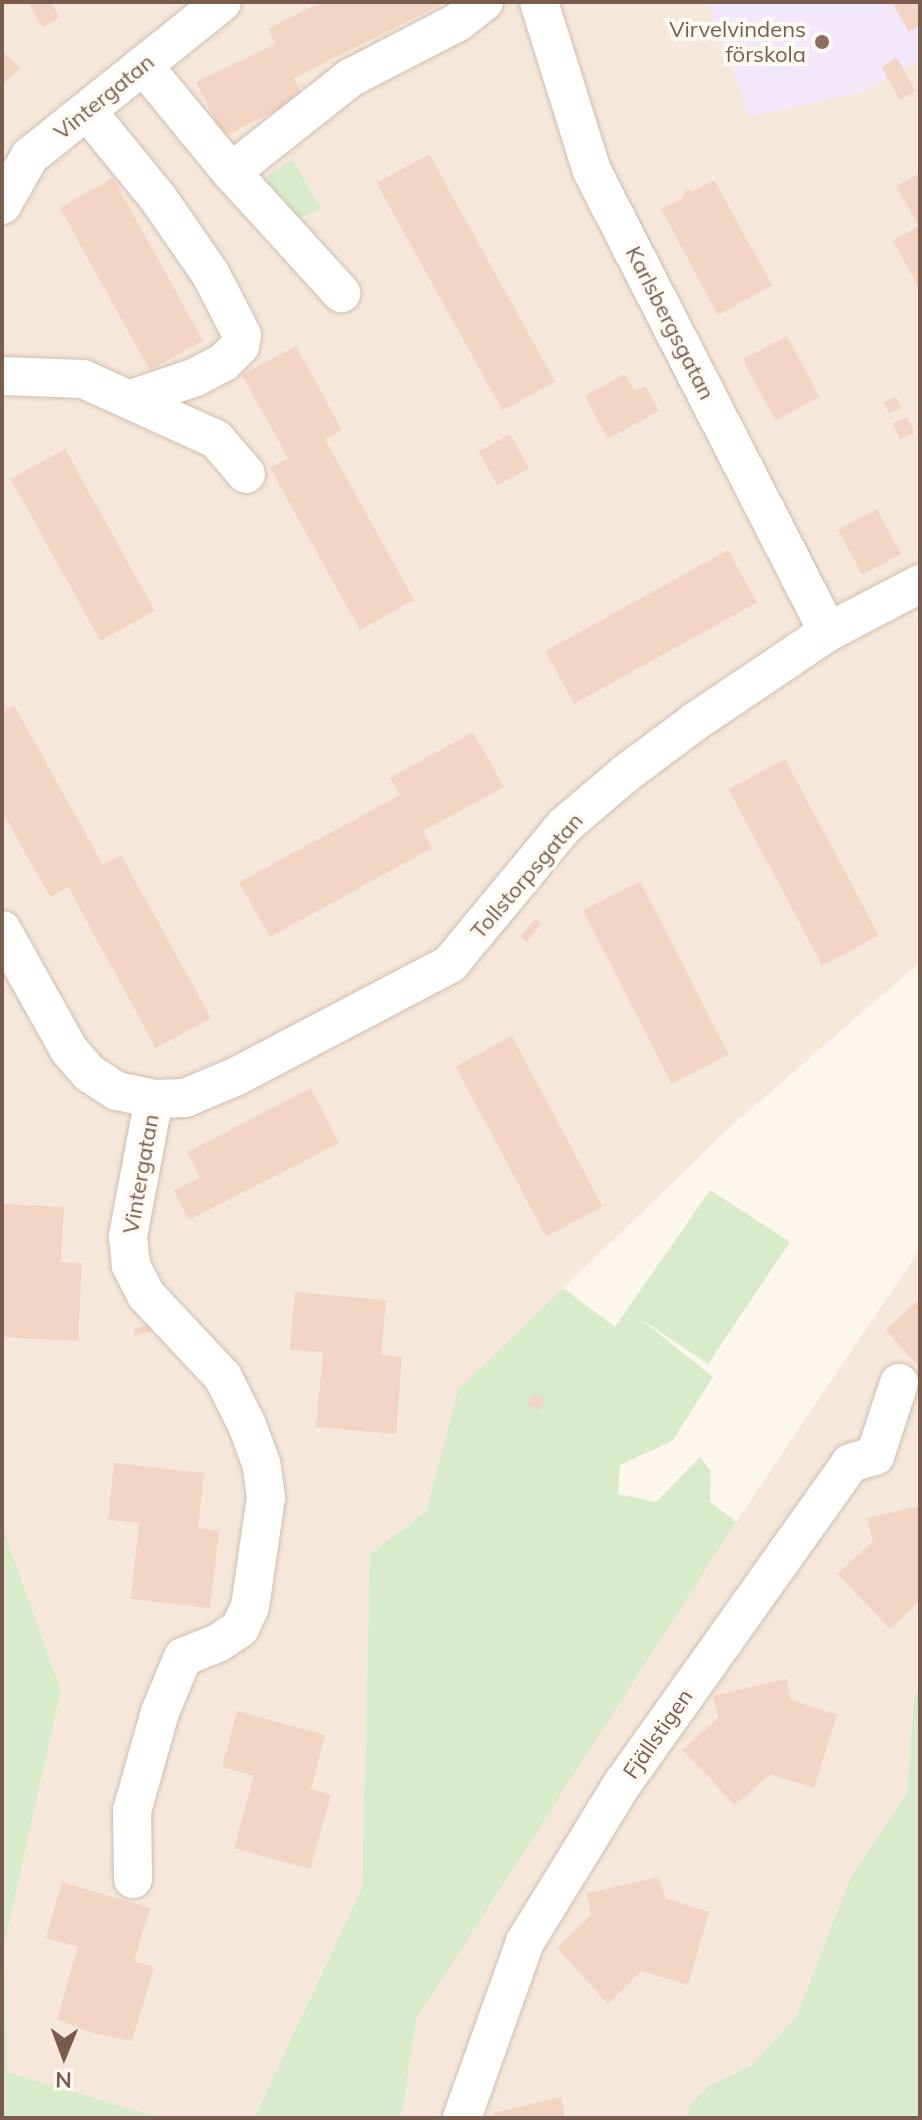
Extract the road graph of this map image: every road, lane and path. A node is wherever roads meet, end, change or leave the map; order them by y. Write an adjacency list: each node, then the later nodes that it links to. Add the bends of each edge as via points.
1 (222, 2): 4 (street, Vintergatan)
2 (484, 2): 6 (street, via 458,22 350,78)
3 (539, 2): 13 (street, Karlsbergsgatan, via 592,171)
4 (143, 65): 5 (street, Vintergatan); 6 (street)
5 (87, 111): 7 (street, Vintergatan, via 30,156); 10 (street, via 210,273 242,335 240,346 224,362)
6 (231, 172): 8 (street)
7 (2, 205)
8 (341, 293)
9 (2, 376): 10 (street, via 83,379)
10 (131, 399): 11 (street, via 216,439)
11 (246, 474)
12 (920, 584): 13 (street, Tollstorpsgatan)
13 (828, 632): 15 (street, Tollstorpsgatan, via 696,721 564,826 450,964 235,1077 185,1098)
14 (2, 930): 15 (street, Vintergatan, via 69,1050 89,1073 117,1091)
15 (154, 1099): 17 (street, Vintergatan, via 128,1236 131,1265 146,1295 223,1377 261,1463 266,1497 250,1607 240,1628 183,1657 160,1712 132,1811)
16 (899, 1383): 18 (street, Fjällstigen, via 875,1456 850,1463 623,1783 525,1942)
17 (133, 1879)
18 (462, 2118)

